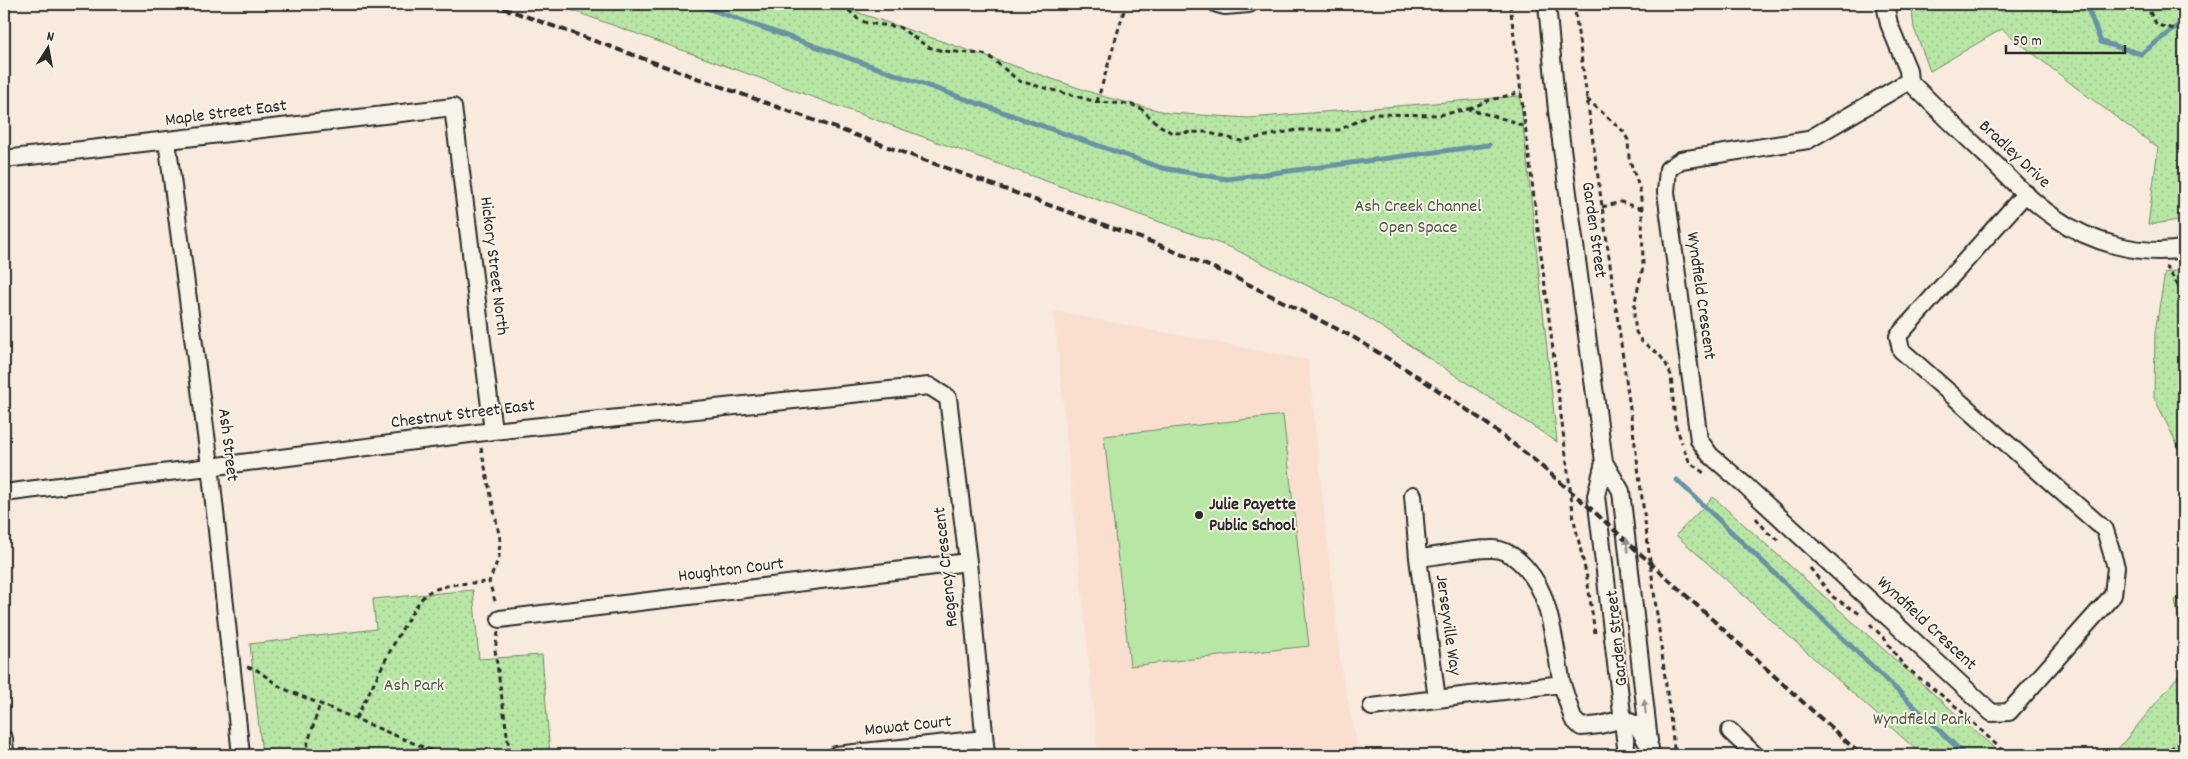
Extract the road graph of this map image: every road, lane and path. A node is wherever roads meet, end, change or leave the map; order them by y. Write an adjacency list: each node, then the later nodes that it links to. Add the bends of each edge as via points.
1 (842, 4): 14 (path, via 858,19 899,27 928,47 990,56 1019,81)
2 (1126, 4): 14 (path)
3 (1216, 4): 4 (street)
4 (1249, 4)
5 (1510, 4): 12 (path)
6 (1547, 4): 30 (street, Garden Street, via 1557,111)
7 (1574, 4): 13 (path)
8 (1885, 4): 11 (street)
9 (2145, 4): 10 (path, via 2157,25)
10 (2184, 31)
11 (1909, 81): 20 (street, Bradley Drive); 20 (street, Wyndfield Crescent, via 1808,140 1682,160 1668,169 1666,192 1700,440 1710,455 1992,713 2009,712 2113,594 2116,567 2105,530 1901,350 1898,336)
12 (1521, 92): 16 (path); 17 (path)
13 (1587, 99): 21 (path); 22 (path, via 1623,131 1628,140)
14 (1097, 102): 16 (path, via 1140,108 1172,133 1205,132 1241,141 1297,130 1339,130 1372,114 1440,115)
15 (453, 107): 18 (street, Maple Street East); 29 (street, Hickory Street North)
16 (1468, 109): 17 (path, via 1515,122)
17 (1525, 128): 42 (path, via 1574,520)
18 (167, 141): 19 (street, Maple Street East); 31 (street, Ash Street)
19 (4, 159)
20 (2026, 193): 24 (street, Bradley Drive, via 2052,216 2089,237 2128,248)
21 (1602, 207): 22 (path, via 1621,202); 63 (path)
22 (1642, 209): 32 (path, via 1643,267 1635,301 1636,332 1642,342 1659,354 1669,370 1675,423 1690,463)
23 (2184, 249): 24 (street, Bradley Drive)
24 (2151, 250): 25 (path, via 2170,270)
25 (2176, 284): 26 (path); 27 (path)
26 (2184, 290)
27 (2184, 295)
28 (929, 386): 29 (street, Chestnut Street East); 38 (street, Regency Crescent, via 948,398)
29 (485, 431): 31 (street, Chestnut Street East); 40 (path, via 500,538 498,562)
30 (1604, 462): 49 (street, Garden Street, via 1596,496); 54 (street, Garden Street, one-way to 30, via 1622,491)
31 (210, 465): 33 (street, Chestnut Street East); 43 (street, Ash Street)
32 (1712, 477)
33 (4, 493)
34 (1413, 495): 37 (street, Jerseyville Way)
35 (1751, 512): 36 (path, via 1768,533)
36 (1782, 542)
37 (1418, 558): 44 (street, Jerseyville Way, via 1492,549 1511,555 1541,591); 45 (street, Jerseyville Way)
38 (968, 562): 41 (street, Houghton Court); 51 (street, Regency Crescent)
39 (1808, 566): 65 (path, via 1833,597 1860,614 1884,638 1903,664 1960,709)
40 (490, 582): 41 (path); 48 (path, via 459,583 428,593 408,619)
41 (500, 619): 59 (path, via 495,650)
42 (1595, 636)
43 (232, 664): 46 (path, via 257,670 282,688); 56 (street, Ash Street)
44 (1562, 684): 45 (street, Jerseyville Way); 49 (street, Jerseyville Way, via 1573,719 1581,727)
45 (1437, 698): 47 (street, Jerseyville Way)
46 (320, 704): 48 (path); 57 (path)
47 (1372, 707)
48 (356, 718): 58 (path)
49 (1623, 719): 54 (street, via 1637,725); 62 (street, Garden Street)
50 (1730, 731): 64 (street)
51 (984, 738): 60 (street, Mowat Court); 61 (street, Regency Crescent)
52 (2184, 738): 66 (path)
53 (4, 739): 55 (street)
54 (1650, 752)
55 (6, 755)
56 (241, 755)
57 (304, 755)
58 (442, 755)
59 (510, 755)
60 (836, 755)
61 (986, 755)
62 (1627, 755)
63 (1675, 755)
64 (1755, 755)
65 (2007, 755)
66 (2163, 755)

